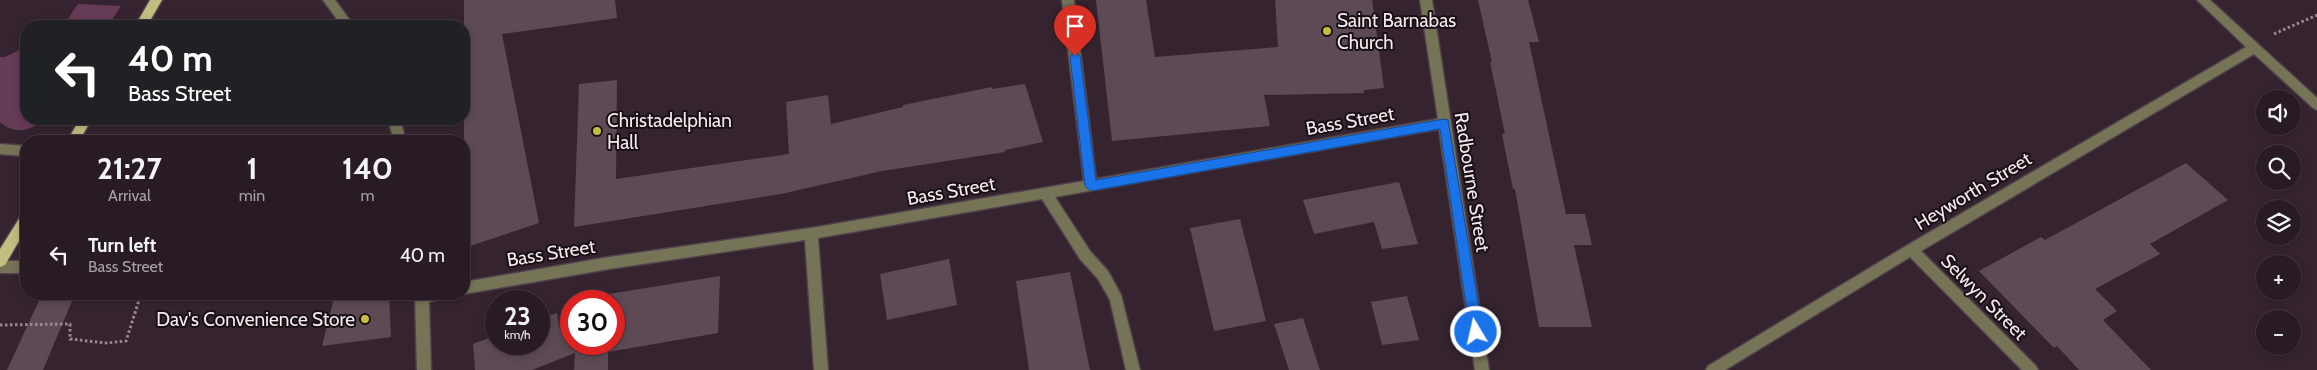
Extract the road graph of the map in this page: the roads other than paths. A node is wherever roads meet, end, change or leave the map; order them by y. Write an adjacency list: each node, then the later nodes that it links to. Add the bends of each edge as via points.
1 (156, 0): 6 (main road)
2 (1068, 0): 13 (street)
3 (1426, 0): 10 (street, Radbourne Street)
4 (2203, 0): 8 (street)
5 (331, 1): 7 (street)
6 (144, 20)
7 (344, 20)
8 (2250, 44): 9 (street); 17 (street, Heyworth Street)
9 (2317, 105)
10 (1444, 123): 13 (street, Bass Street); 27 (street, Radbourne Street)
11 (0, 149): 12 (street)
12 (20, 150)
13 (1091, 186): 14 (street, Bass Street)
14 (1046, 194): 16 (street, Bass Street); 26 (street, via 1116,299)
15 (20, 228): 18 (main road)
16 (811, 234): 21 (street, Bass Street); 25 (street)
17 (1911, 250): 23 (street, Heyworth Street); 28 (street, Selwyn Street)
18 (0, 261)
19 (0, 267): 20 (street)
20 (20, 267)
21 (470, 287)
22 (422, 300): 24 (street)
23 (1719, 369)
24 (424, 370)
25 (821, 370)
26 (1133, 370)
27 (1482, 370)
28 (2031, 370)

